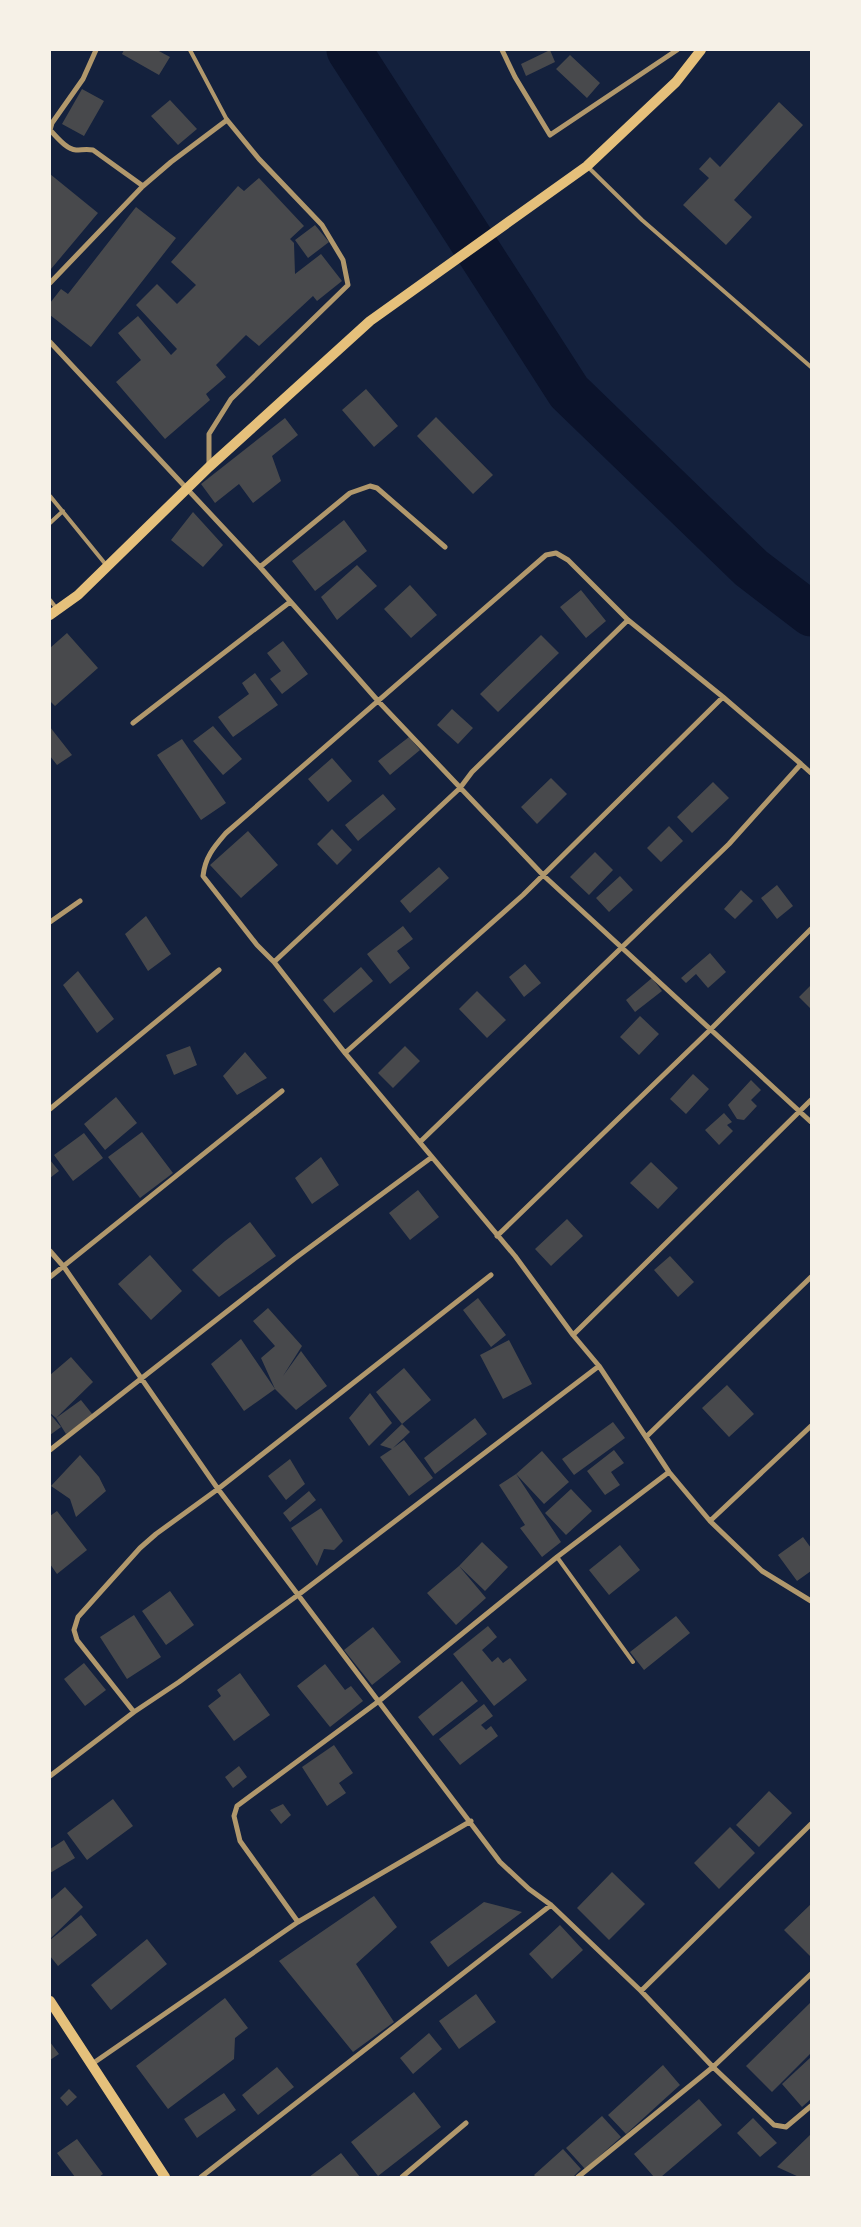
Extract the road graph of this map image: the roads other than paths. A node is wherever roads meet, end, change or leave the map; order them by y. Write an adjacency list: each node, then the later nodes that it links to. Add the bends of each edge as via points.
1 (96, 50): 8 (street, via 50,130 70,149 93,150)
2 (190, 50): 6 (lane)
3 (502, 50): 4 (street, via 515,78 550,134)
4 (677, 50)
5 (701, 50): 7 (main road, via 676,82)
6 (227, 120): 8 (street); 12 (street, via 322,225 342,260 348,285 231,399 208,434)
7 (587, 166): 11 (lane, via 642,220); 12 (main road, via 370,321)
8 (143, 186): 9 (street)
9 (50, 282)
10 (50, 342): 13 (street)
11 (811, 368)
12 (209, 467): 13 (main road)
13 (187, 490): 18 (main road); 19 (street)
14 (50, 496): 15 (lane)
15 (63, 511): 16 (lane); 18 (lane)
16 (50, 523)
17 (446, 547): 19 (street, via 377,488 370,486 350,493)
18 (108, 566): 22 (main road, via 78,595)
19 (260, 567): 21 (street)
20 (50, 600): 22 (lane)
21 (290, 602): 25 (street); 26 (street)
22 (54, 612)
23 (628, 620): 24 (street); 25 (street, via 568,560 556,553 546,555); 29 (street, via 472,772)
24 (723, 697): 27 (street); 30 (street)
25 (379, 702): 29 (street); 35 (street, via 226,833 204,863 203,876 209,885)
26 (133, 723)
27 (801, 764): 28 (street); 34 (street, via 729,844)
28 (811, 773)
29 (460, 788): 30 (street); 35 (street)
30 (543, 875): 34 (street); 38 (street)
31 (80, 902): 32 (street)
32 (50, 922)
33 (811, 929): 37 (street)
34 (622, 947): 37 (street); 44 (street)
35 (274, 962): 38 (street)
36 (219, 970): 41 (street)
37 (710, 1030): 42 (street); 46 (street)
38 (346, 1052): 44 (street)
39 (282, 1091): 48 (street)
40 (811, 1100): 42 (street)
41 (50, 1109)
42 (800, 1111): 43 (street); 52 (street)
43 (811, 1122)
44 (420, 1142): 45 (street)
45 (432, 1157): 46 (street); 54 (street, via 294,1259)
46 (497, 1236): 52 (street)
47 (50, 1251): 48 (street)
48 (64, 1268): 50 (street); 54 (street)
49 (491, 1275): 59 (street)
50 (50, 1277)
51 (811, 1277): 56 (street)
52 (573, 1334): 53 (street)
53 (599, 1366): 56 (street); 62 (street)
54 (141, 1379): 57 (street); 59 (street)
55 (811, 1426): 60 (street)
56 (646, 1437): 58 (street)
57 (50, 1450)
58 (669, 1472): 60 (street); 61 (street)
59 (218, 1489): 62 (street); 66 (street, via 140,1548 75,1623 77,1640)
60 (710, 1521): 63 (street, via 762,1571)
61 (557, 1557): 64 (lane); 65 (street)
62 (298, 1595): 65 (street); 66 (street)
63 (811, 1601)
64 (633, 1662)
65 (379, 1701): 68 (street); 71 (street, via 237,1806 234,1816 240,1841)
66 (134, 1712): 67 (street)
67 (50, 1776)
68 (471, 1821): 70 (street, via 500,1862); 71 (street)
69 (811, 1824): 73 (street)
70 (551, 1905): 73 (street); 80 (street)
71 (298, 1922): 75 (street)
72 (811, 1974): 76 (street)
73 (641, 1991): 76 (street)
74 (50, 2001): 75 (main road)
75 (92, 2064): 79 (main road)
76 (713, 2067): 77 (street, via 780,2127 792,2123); 82 (street)
77 (811, 2106)
78 (466, 2123): 81 (street)
79 (165, 2177)
80 (201, 2177)
81 (402, 2177)
82 (578, 2177)

